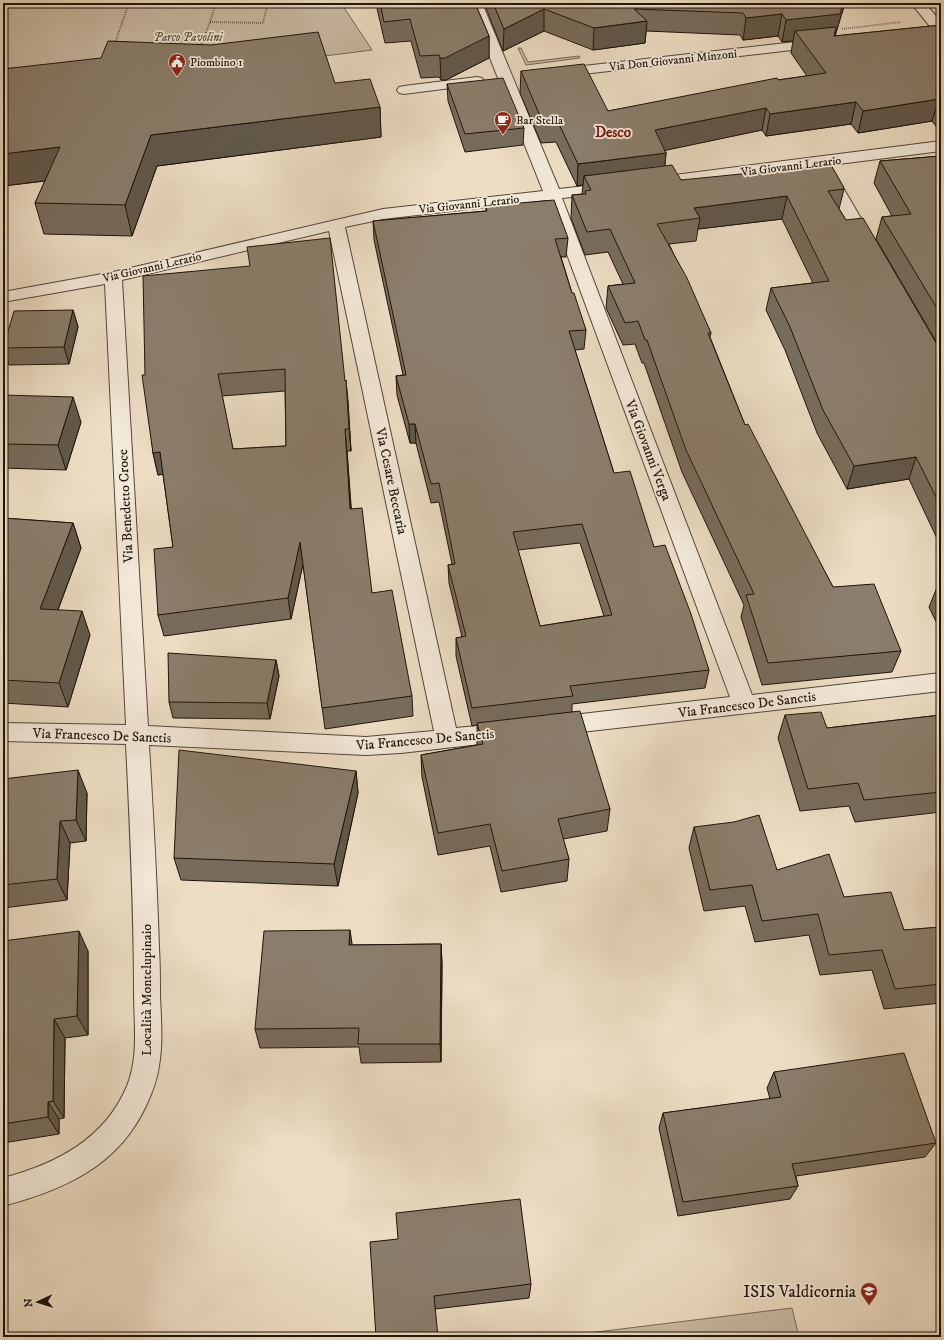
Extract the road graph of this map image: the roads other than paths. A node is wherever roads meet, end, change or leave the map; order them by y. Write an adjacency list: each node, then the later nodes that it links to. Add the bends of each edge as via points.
1 (475, 3): 8 (street, Via Giovanni Verga)
2 (918, 3): 3 (street)
3 (941, 30): 4 (street)
4 (925, 31)
5 (838, 41): 6 (street, Via Don Giovanni Minzoni)
6 (546, 74)
7 (522, 76): 8 (street)
8 (507, 78): 9 (street); 12 (street, Via Giovanni Verga)
9 (404, 90)
10 (941, 146): 11 (street, Via Giovanni Lerario)
11 (821, 162): 12 (street, Via Giovanni Lerario); 14 (street)
12 (553, 195): 13 (street, Via Giovanni Lerario, via 383,214); 18 (street, Via Giovanni Verga)
13 (336, 224): 15 (street, Via Giovanni Lerario); 21 (street, Via Cesare Beccaria)
14 (877, 258)
15 (113, 277): 16 (street, Via Giovanni Lerario); 20 (street, Via Benedetto Croce)
16 (3, 297)
17 (941, 682): 18 (street, Via Francesco De Sanctis)
18 (744, 704): 21 (street, Via Francesco De Sanctis)
19 (3, 732): 20 (street, Via Francesco De Sanctis)
20 (138, 735): 21 (street, Via Francesco De Sanctis, via 366,746); 22 (street, Località Montelupinaio, via 147,942 148,1057 140,1088 126,1117 103,1145 74,1166 26,1187)
21 (447, 739)
22 (3, 1192)

